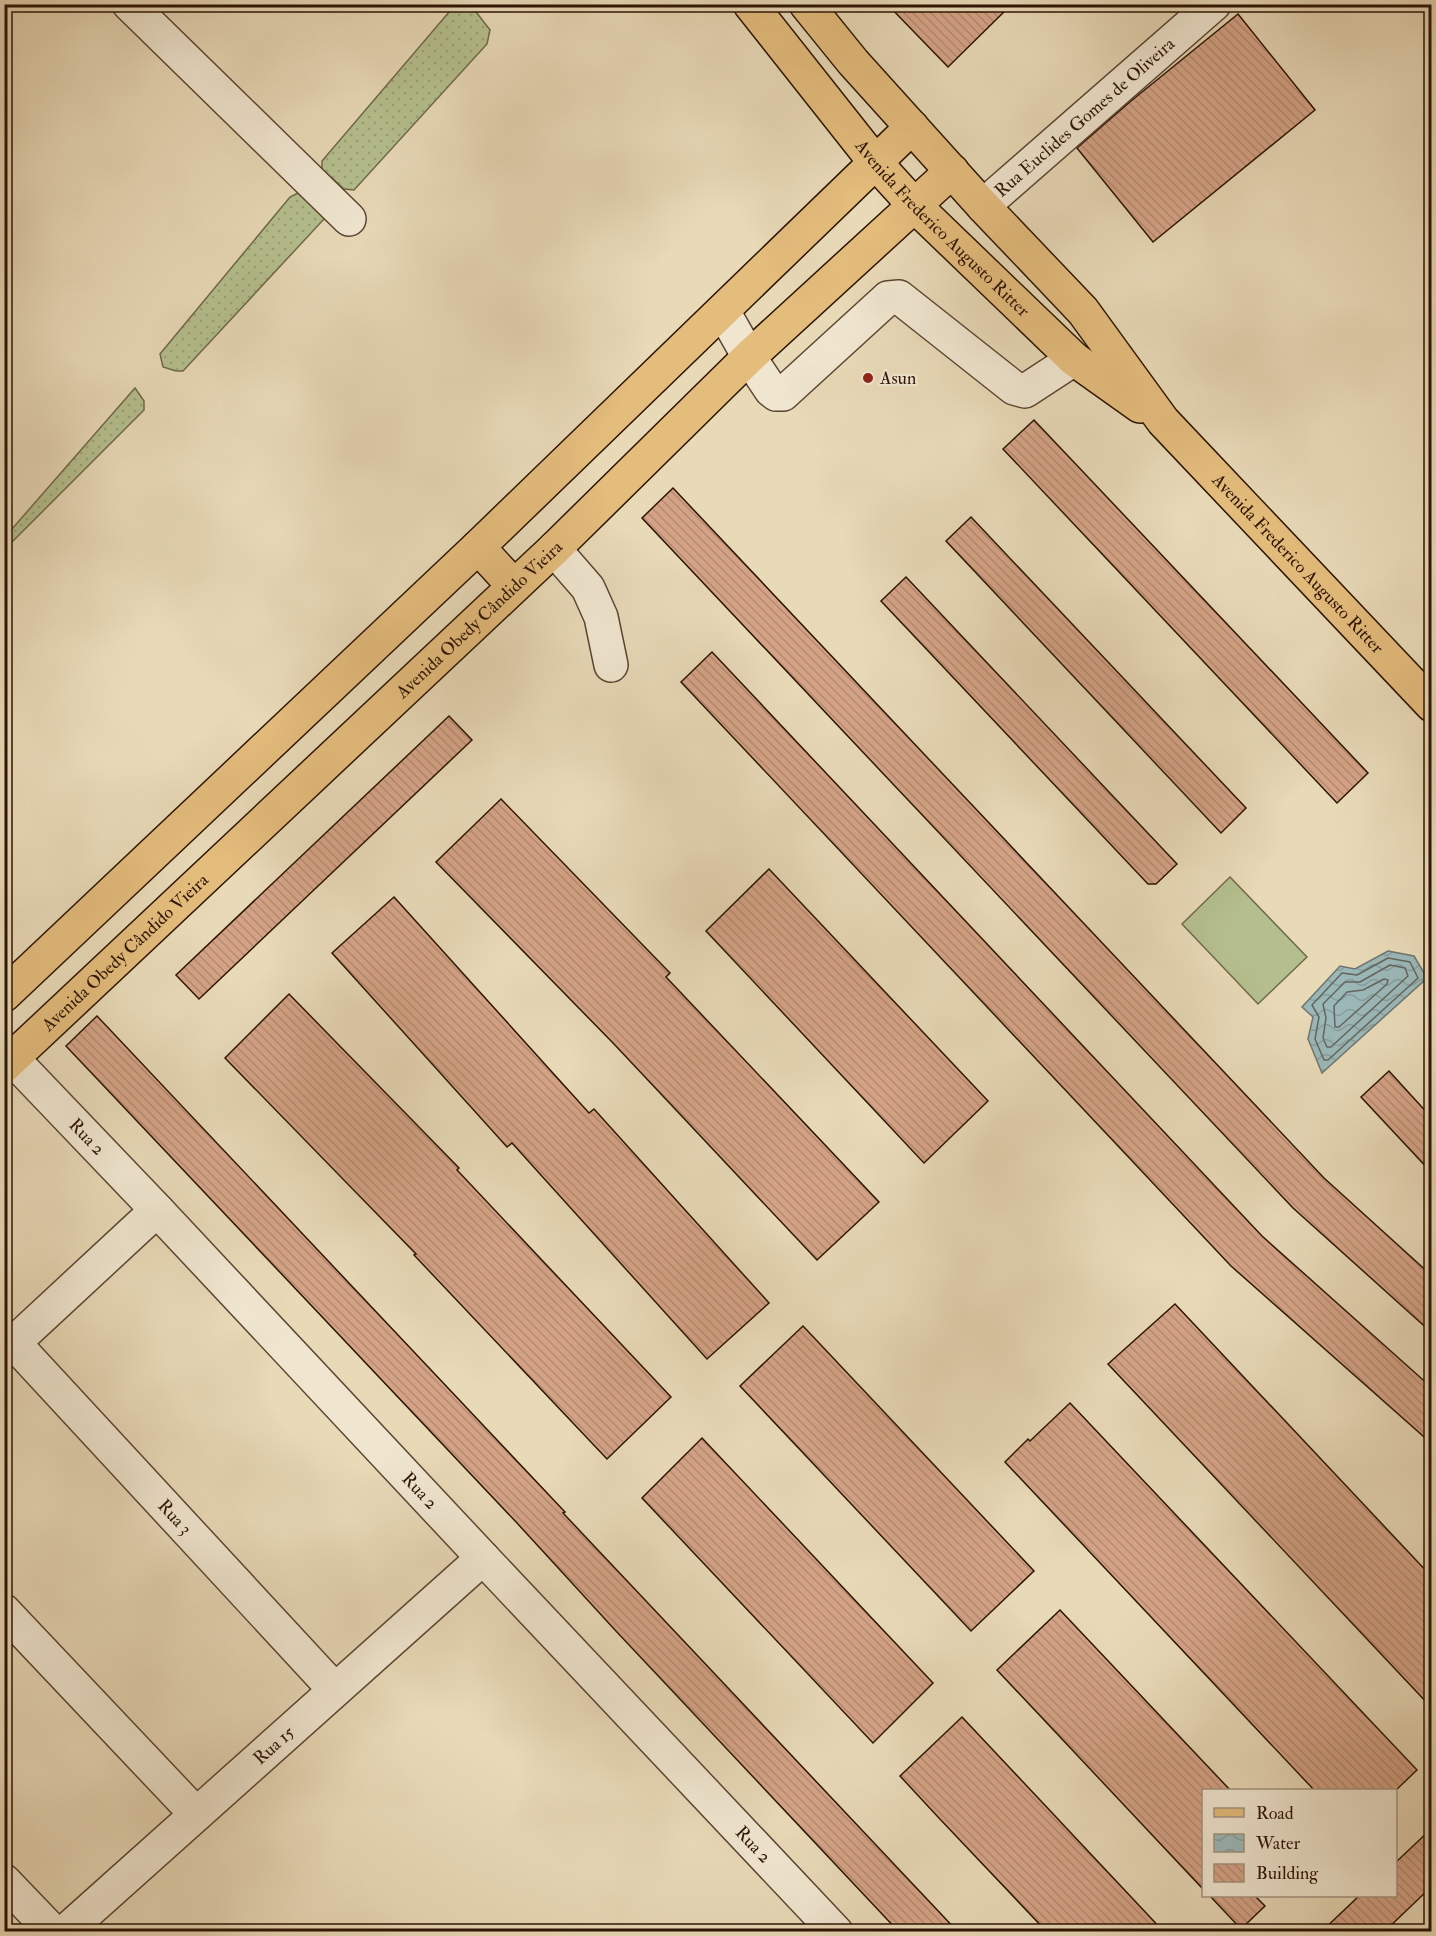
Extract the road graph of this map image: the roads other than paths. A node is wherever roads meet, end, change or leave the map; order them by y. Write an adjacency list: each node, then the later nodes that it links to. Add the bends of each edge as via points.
1 (129, 4): 10 (street)
2 (750, 4): 6 (main road, Avenida Frederico Augusto Ritter)
3 (806, 4): 5 (main road, Avenida Frederico Augusto Ritter)
4 (1214, 4): 9 (street, Rua Euclides Gomes de Oliveira)
5 (912, 128): 6 (main road); 7 (main road, Avenida Frederico Augusto Ritter)
6 (876, 162): 8 (main road, Avenida Frederico Augusto Ritter); 11 (main road)
7 (952, 171): 8 (main road, Avenida Obedy Cândido Vieira); 9 (main road, Avenida Frederico Augusto Ritter)
8 (915, 206): 9 (main road); 12 (main road, Avenida Obedy Cândido Vieira); 13 (main road, Avenida Frederico Augusto Ritter)
9 (983, 206): 14 (main road, Avenida Frederico Augusto Ritter, via 1083,312)
10 (349, 219)
11 (723, 311): 12 (street); 15 (main road)
12 (749, 357): 13 (street, via 771,390 783,394 888,298 898,297 1014,388 1025,391); 16 (main road, Avenida Obedy Cândido Vieira)
13 (1074, 359): 14 (main road, Avenida Frederico Augusto Ritter)
14 (1163, 421): 19 (main road, Avenida Frederico Augusto Ritter)
15 (478, 547): 17 (main road); 20 (main road)
16 (554, 549): 17 (main road, Avenida Obedy Cândido Vieira); 18 (street, via 588,588 601,617)
17 (514, 586): 21 (main road, Avenida Obedy Cândido Vieira)
18 (612, 665)
19 (1431, 705)
20 (4, 995)
21 (7, 1058): 22 (street, Rua 2)
22 (157, 1210): 23 (street); 24 (street, Rua 2)
23 (9, 1347): 26 (street, Rua 3)
24 (483, 1558): 26 (street, Rua 15); 31 (street, Rua 2)
25 (4, 1611): 27 (street)
26 (335, 1690): 27 (street, Rua 15)
27 (196, 1814): 30 (street, Rua 15)
28 (4, 1881): 29 (street)
29 (53, 1932)
30 (65, 1932)
31 (836, 1932)

